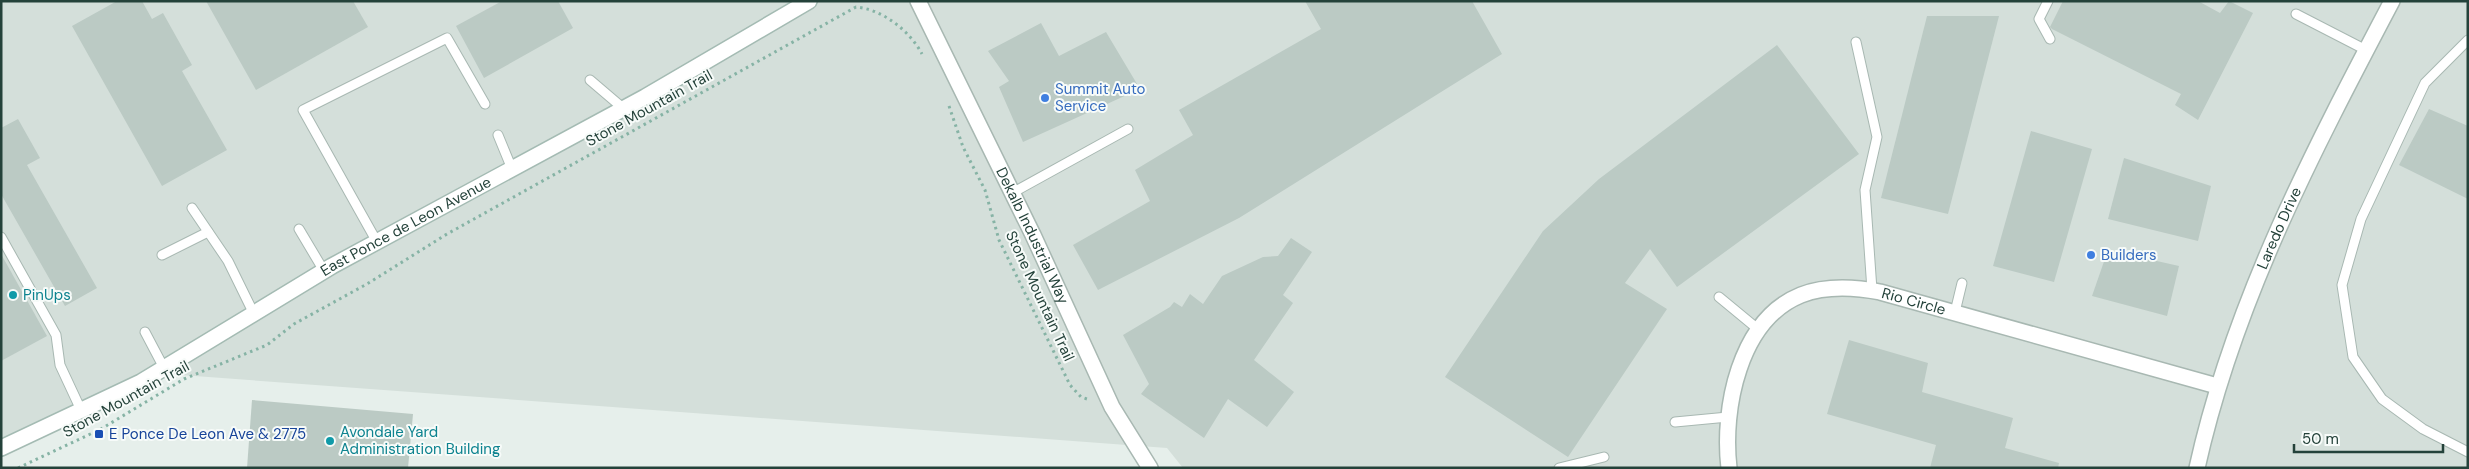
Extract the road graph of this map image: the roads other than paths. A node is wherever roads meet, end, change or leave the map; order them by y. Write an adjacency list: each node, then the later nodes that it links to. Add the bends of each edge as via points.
1 (809, 1): 12 (street, East Ponce de Leon Avenue)
2 (918, 1): 16 (street, Dekalb Industrial Way)
3 (2048, 1): 6 (lane, via 2039,19)
4 (2392, 1): 9 (street, Laredo Drive)
5 (2296, 14): 9 (lane)
6 (2050, 39)
7 (2468, 40): 37 (lane, via 2425,83 2361,219 2342,285 2353,357 2382,399 2423,429)
8 (1856, 42): 25 (lane, via 1877,137 1865,190)
9 (2366, 50): 32 (street, Laredo Drive, via 2314,148 2274,234)
10 (590, 80): 12 (lane)
11 (485, 104): 21 (lane, via 447,38 303,110)
12 (624, 109): 15 (street, East Ponce de Leon Avenue)
13 (1128, 129): 16 (lane)
14 (498, 135): 15 (lane)
15 (512, 169): 21 (street, East Ponce de Leon Avenue)
16 (1012, 193): 39 (street, Dekalb Industrial Way, via 1112,407)
17 (192, 208): 19 (lane)
18 (299, 229): 23 (lane)
19 (208, 232): 22 (lane); 28 (lane, via 228,261)
20 (1, 237): 33 (lane, via 56,336 60,365)
21 (377, 242): 23 (street, East Ponce de Leon Avenue)
22 (162, 255)
23 (324, 271): 28 (street, East Ponce de Leon Avenue)
24 (1962, 283): 27 (lane)
25 (1872, 290): 27 (street, Rio Circle); 29 (street, Rio Circle, via 1821,289 1801,295 1784,304)
26 (1719, 297): 29 (lane)
27 (1955, 312): 32 (street, Rio Circle)
28 (254, 314): 31 (street, East Ponce de Leon Avenue)
29 (1759, 330): 34 (street, Rio Circle, via 1736,375)
30 (145, 332): 31 (lane)
31 (164, 368): 33 (street, East Ponce de Leon Avenue)
32 (2217, 386): 42 (street, Laredo Drive)
33 (82, 410): 36 (street, East Ponce de Leon Avenue)
34 (1728, 418): 35 (lane); 41 (street, Rio Circle)
35 (1675, 422)
36 (1, 448)
37 (2468, 452)
38 (1604, 457): 40 (lane)
39 (1150, 468)
40 (1559, 468)
41 (1729, 468)
42 (2197, 468)

